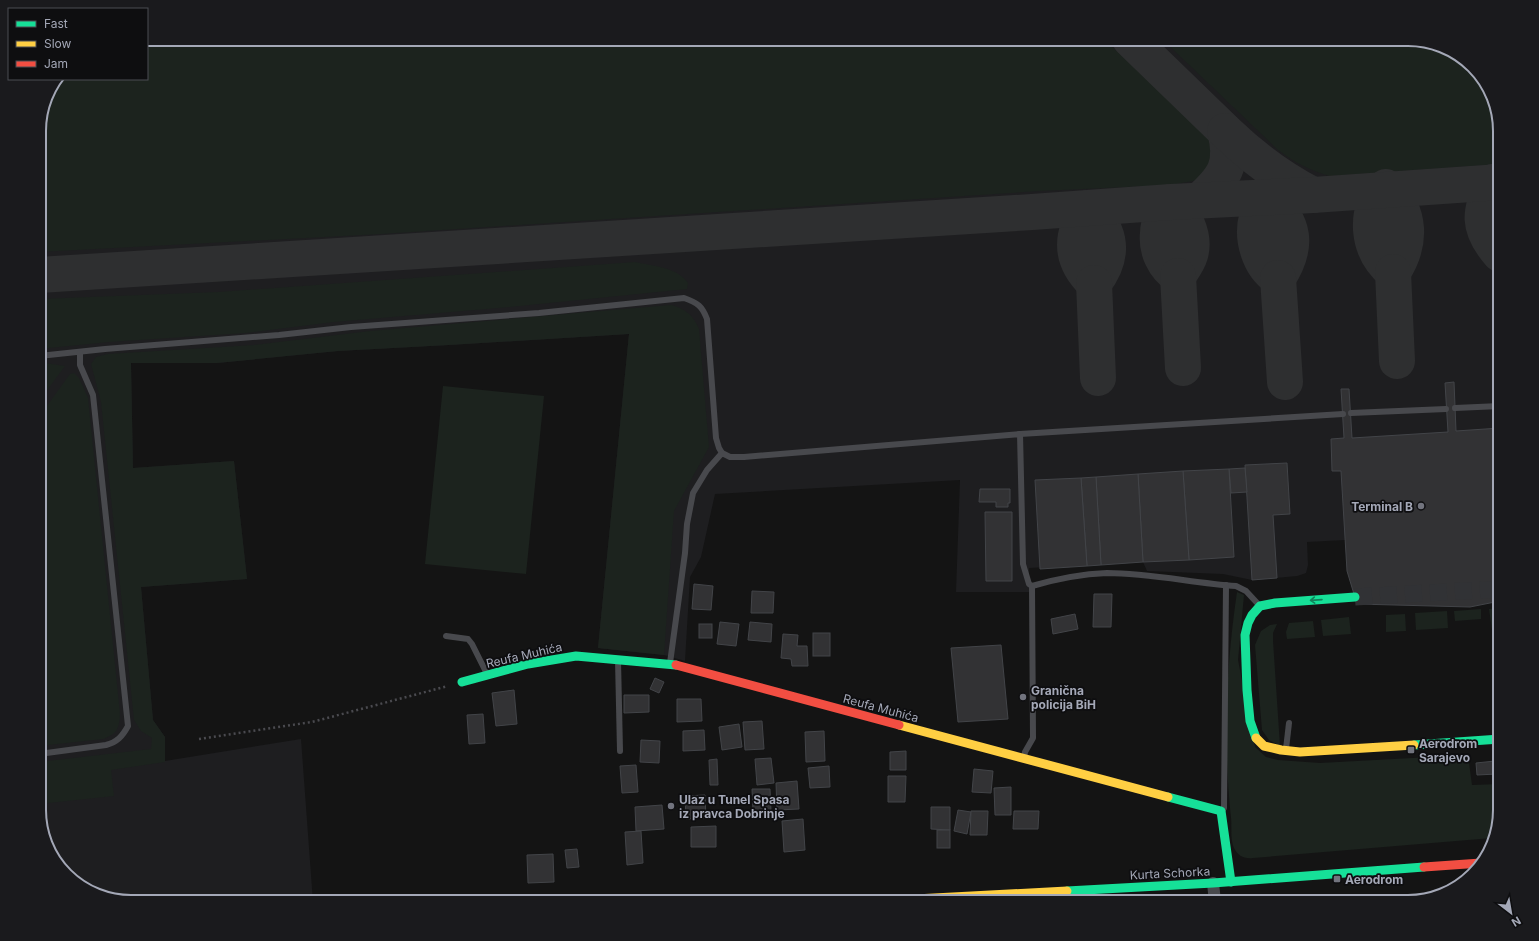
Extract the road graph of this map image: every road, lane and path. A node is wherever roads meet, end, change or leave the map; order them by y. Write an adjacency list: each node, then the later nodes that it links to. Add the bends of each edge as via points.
1 (80, 353): 2 (lane); 9 (lane, via 684,298 696,302 708,319 716,438); 24 (lane, via 80,366 93,395 128,726 115,742 106,745)
2 (46, 355)
3 (1493, 406): 4 (lane)
4 (1455, 408)
5 (1446, 409): 6 (lane)
6 (1351, 413)
7 (1343, 414): 8 (lane)
8 (1020, 434): 9 (lane, via 744,457 730,457); 11 (lane, via 1023,564 1029,584)
9 (722, 453): 16 (lane, via 707,470 693,493)
10 (1226, 585): 11 (lane, via 1159,576 1107,573 1071,577); 13 (lane, via 1246,591); 26 (lane, via 1224,808)
11 (1032, 586): 25 (lane, via 1033,738)
12 (1355, 597): 13 (street, one-way to 13)
13 (1260, 606): 23 (street, via 1252,615 1245,635 1250,721 1256,738 1264,746)
14 (446, 636): 17 (lane, via 468,639)
15 (618, 660): 16 (street, Reufa Muhića); 17 (street, Reufa Muhića, via 576,656 528,664); 22 (lane)
16 (670, 664): 25 (street, Reufa Muhića)
17 (488, 675): 18 (street, Reufa Muhića)
18 (462, 682): 20 (path, via 312,722)
19 (1290, 723): 23 (lane)
20 (199, 739)
21 (1493, 740): 23 (street, via 1417,746)
22 (620, 751)
23 (1285, 751)
24 (46, 753)
25 (1024, 759): 26 (street, Reufa Muhića)
26 (1221, 812): 28 (street)
27 (1474, 864): 28 (street, Kurta Schorka)
28 (1230, 882): 29 (street, Kurta Schorka)
29 (1213, 883): 30 (street, Kurta Schorka); 31 (street)
30 (990, 895)
31 (1214, 895)

